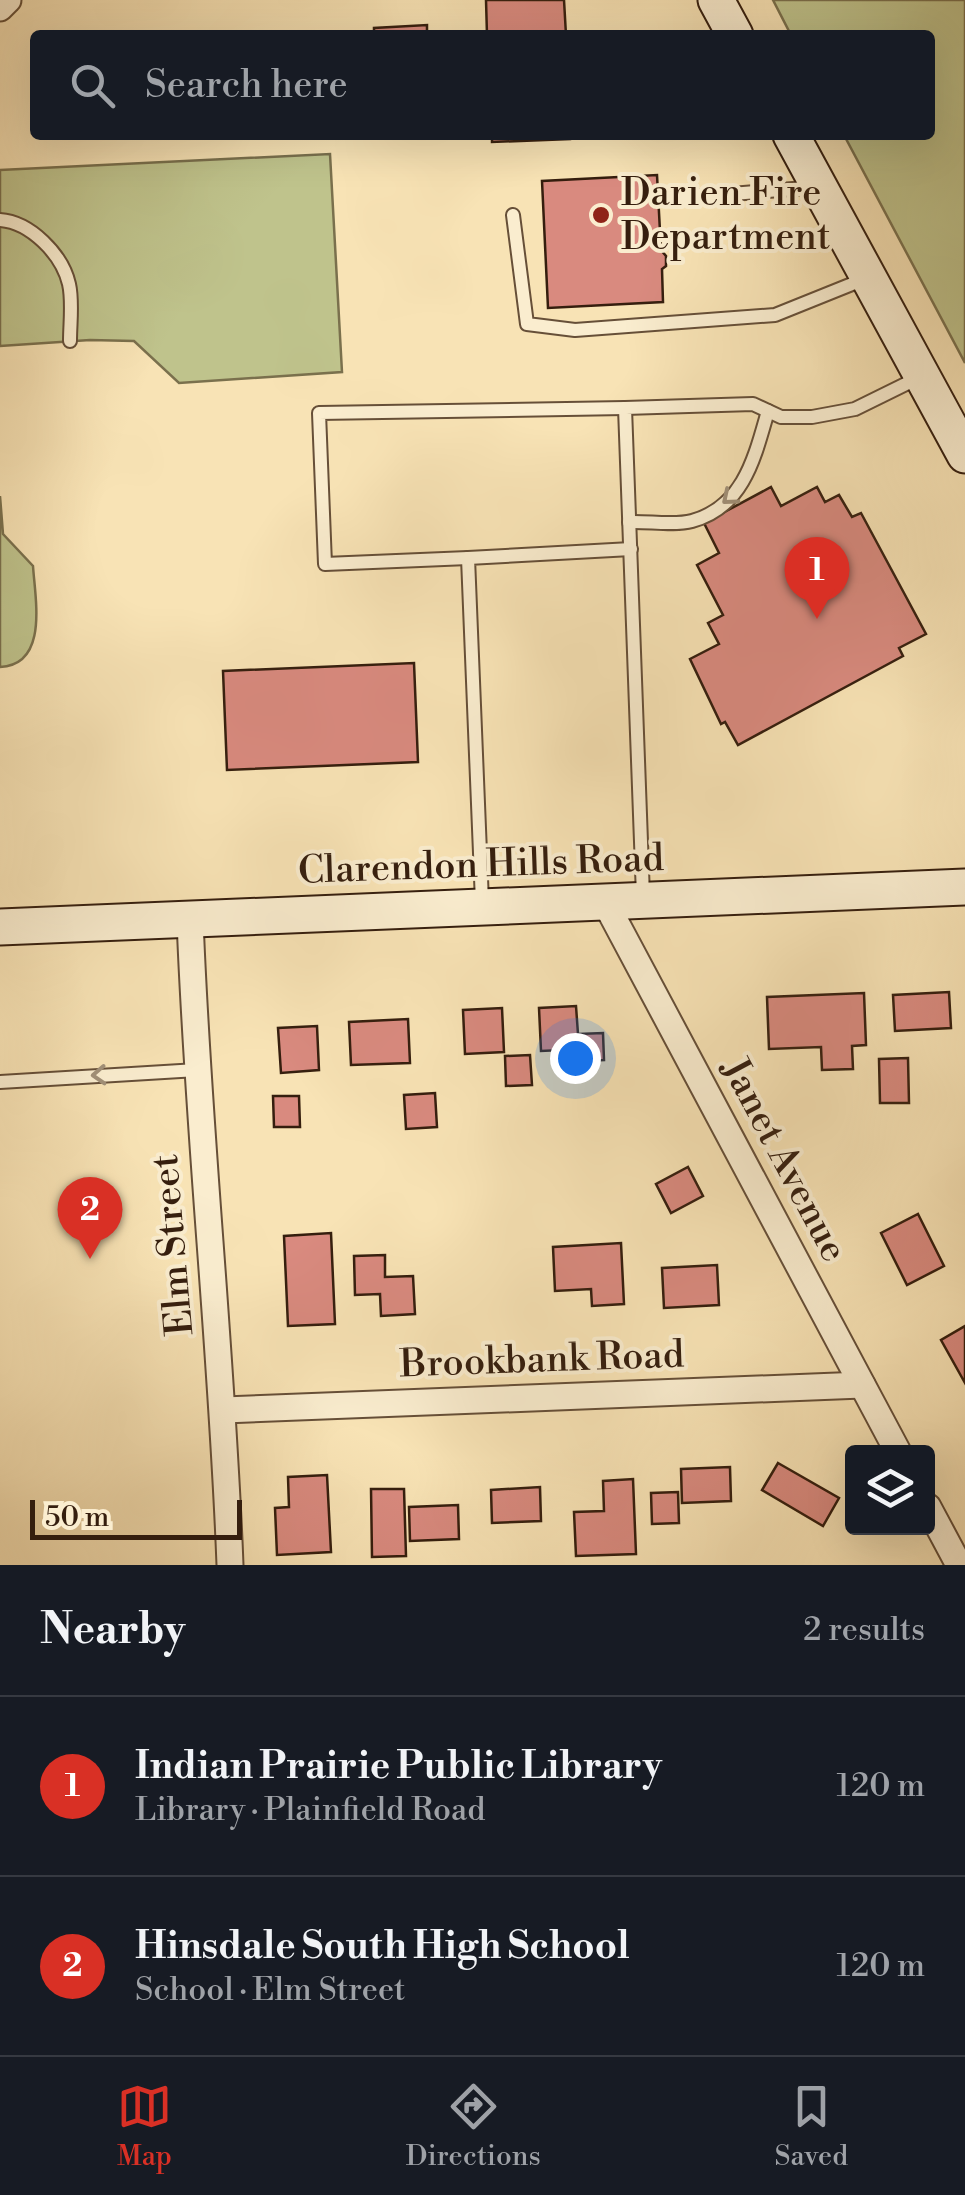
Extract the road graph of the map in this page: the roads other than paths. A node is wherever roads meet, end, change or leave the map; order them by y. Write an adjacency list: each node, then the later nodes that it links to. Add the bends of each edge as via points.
1 (8, 0): 3 (street)
2 (716, 0): 4 (street)
3 (0, 8)
4 (732, 30)
5 (794, 140): 6 (street)
6 (820, 186): 7 (lane); 10 (street)
7 (671, 199)
8 (513, 215): 10 (lane, via 527,324 576,330 774,316)
9 (0, 220): 11 (lane, via 36,234 58,260 69,282)
10 (870, 277): 12 (street)
11 (70, 342)
12 (923, 376): 14 (lane, via 855,408 812,418); 15 (street)
13 (626, 408): 14 (lane, via 752,404); 16 (lane); 18 (lane, via 319,413 325,564)
14 (768, 411): 16 (lane, one-way to 16, via 740,490 721,506 692,521)
15 (965, 454)
16 (629, 522): 17 (lane)
17 (631, 550): 18 (lane); 20 (lane)
18 (468, 558): 22 (lane)
19 (965, 887): 20 (street, Clarendon Hills Road)
20 (643, 900): 21 (street, Clarendon Hills Road)
21 (605, 902): 22 (street, Clarendon Hills Road); 27 (street, Janet Avenue)
22 (482, 907): 23 (street, Clarendon Hills Road)
23 (190, 919): 24 (street, Clarendon Hills Road); 25 (street, Elm Street)
24 (0, 927)
25 (197, 1070): 26 (lane, one-way to 26); 28 (street, Elm Street)
26 (0, 1082)
27 (862, 1385): 28 (street, Brookbank Road); 29 (street, Janet Avenue)
28 (224, 1410): 31 (street, Elm Street)
29 (894, 1445)
30 (935, 1521): 32 (street)
31 (230, 1565)
32 (958, 1565)

